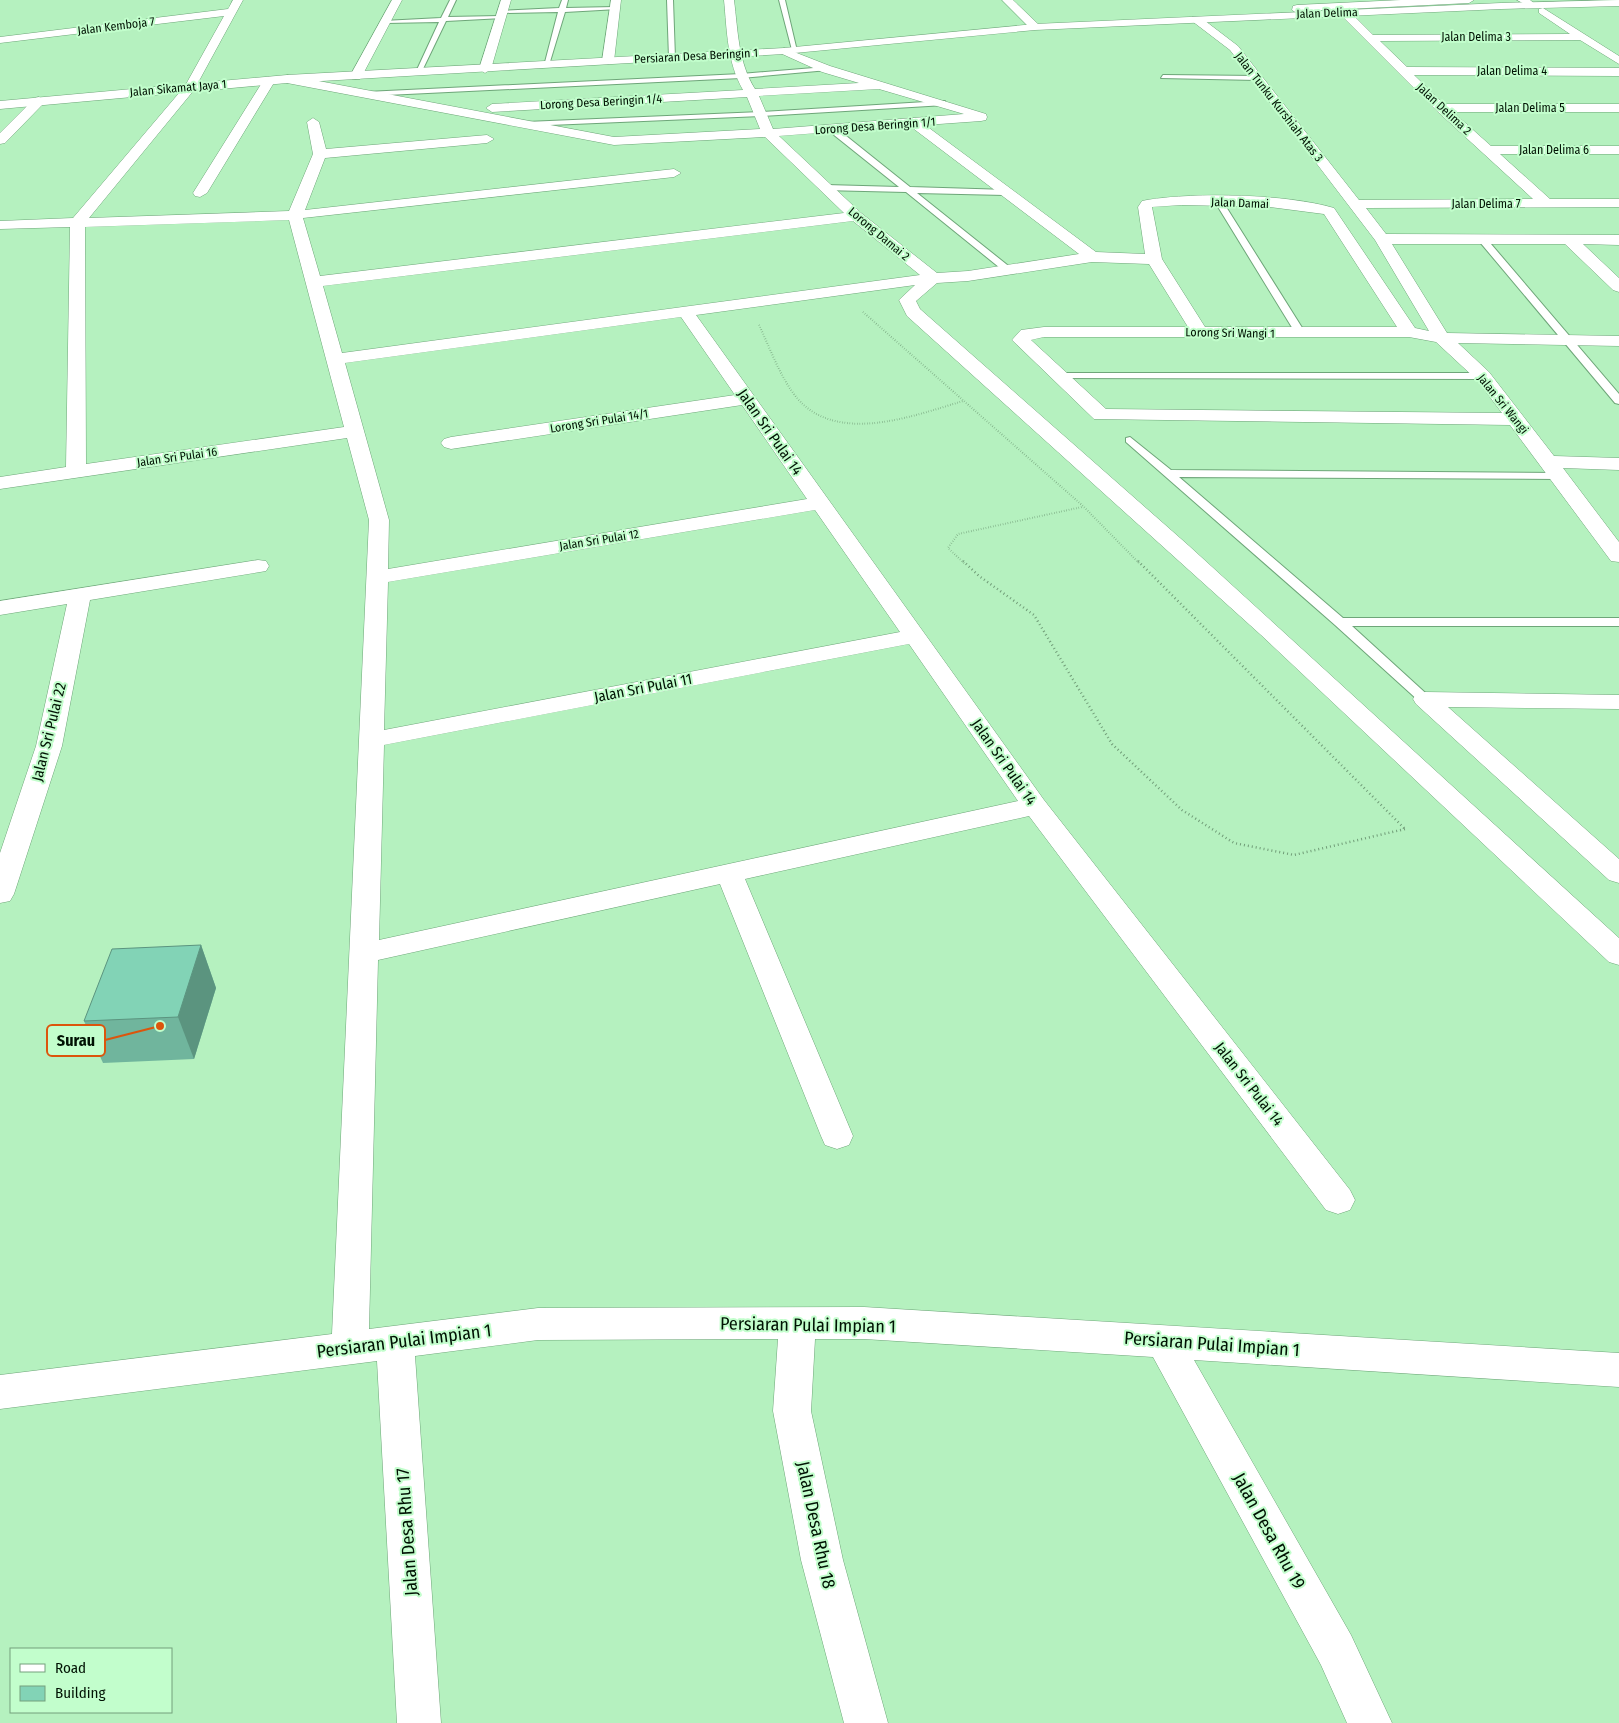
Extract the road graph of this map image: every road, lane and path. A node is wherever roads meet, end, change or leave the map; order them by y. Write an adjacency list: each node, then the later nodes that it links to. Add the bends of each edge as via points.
1 (238, 0): 17 (street)
2 (397, 0): 22 (street)
3 (453, 0): 21 (lane)
4 (565, 0): 15 (lane)
5 (625, 0): 12 (lane)
6 (670, 0): 29 (lane)
7 (729, 0): 28 (street)
8 (782, 0): 27 (lane)
9 (1007, 0): 23 (street)
10 (1469, 0): 19 (street, via 1297,8)
11 (1526, 2): 13 (street, Jalan Delima); 18 (street, Jalan Delima)
12 (616, 3): 15 (lane); 30 (street)
13 (1619, 3)
14 (503, 10): 15 (lane); 21 (lane); 34 (street)
15 (562, 10): 32 (lane)
16 (1543, 11): 24 (street)
17 (232, 12): 26 (street, Jalan Kemboja 7); 45 (street)
18 (1345, 13): 19 (street, Jalan Delima); 25 (street, Jalan Delima 2)
19 (1303, 14): 20 (street, Jalan Delima)
20 (1196, 19): 23 (street, Jalan Delima); 41 (street, Jalan Tunku Kurshiah Atas 3, via 1234,48)
21 (443, 20): 22 (lane); 37 (lane)
22 (386, 21): 38 (street)
23 (1035, 27): 27 (street, Persiaran Desa Beringin 1)
24 (1582, 37): 25 (street, Jalan Delima 3); 31 (street)
25 (1370, 38): 35 (street, Jalan Delima 2)
26 (0, 40)
27 (790, 50): 28 (street, Persiaran Desa Beringin 1); 33 (street)
28 (735, 54): 29 (street, Persiaran Desa Beringin 1); 39 (street)
29 (672, 58): 30 (street, Persiaran Desa Beringin 1)
30 (608, 61): 32 (street, Persiaran Desa Beringin 1)
31 (1619, 61)
32 (546, 65): 34 (street, Persiaran Desa Beringin 1)
33 (826, 68): 39 (lane); 44 (street)
34 (485, 69): 37 (street, Persiaran Desa Beringin 1)
35 (1404, 71): 36 (street, Jalan Delima 4); 51 (street, Jalan Delima 2)
36 (1619, 72)
37 (417, 73): 38 (street, Persiaran Desa Beringin 1)
38 (356, 76): 42 (street, Jalan Sikamat Jaya 1)
39 (741, 76): 46 (lane); 47 (street)
40 (1163, 77): 41 (lane)
41 (1257, 78): 73 (street, Jalan Tunku Kurshiah Atas 3)
42 (287, 79): 43 (street, Jalan Sikamat Jaya 1); 46 (street)
43 (269, 81): 45 (street, Jalan Sikamat Jaya 1); 69 (street)
44 (883, 85): 47 (street, Lorong Desa Beringin 1/4); 49 (street)
45 (190, 87): 48 (street, Jalan Sikamat Jaya 1); 76 (street)
46 (366, 94): 53 (street)
47 (752, 94): 53 (street, Lorong Desa Beringin 1/4); 54 (street)
48 (40, 101): 50 (street, Jalan Sikamat Jaya 1); 61 (street)
49 (942, 103): 54 (lane); 56 (street, Lorong Desa Beringin 1/1, via 981,117)
50 (0, 105)
51 (1441, 108): 52 (street, Jalan Delima 5); 62 (street, Jalan Delima 2)
52 (1619, 108)
53 (451, 110): 57 (street, Lorong Desa Beringin 1/1)
54 (761, 114): 57 (lane); 59 (street)
55 (313, 122): 64 (street)
56 (914, 123): 58 (street, Lorong Desa Beringin 1/1); 68 (street)
57 (526, 124): 59 (street, Lorong Desa Beringin 1/1, via 614,141)
58 (832, 129): 59 (street, Lorong Desa Beringin 1/1); 67 (lane)
59 (768, 133): 66 (street, Lorong Damai 2)
60 (487, 139): 64 (street)
61 (0, 140)
62 (1488, 150): 63 (street, Jalan Delima 6); 71 (street, Jalan Delima 2)
63 (1619, 150)
64 (320, 154): 74 (street)
65 (674, 173): 74 (street)
66 (826, 188): 67 (lane); 75 (street, Lorong Damai 2)
67 (912, 191): 68 (lane); 84 (lane)
68 (1006, 192): 82 (street)
69 (200, 193)
70 (1219, 202): 83 (street, Jalan Damai, via 1165,201 1148,204 1145,207); 92 (street, Jalan Damai, via 1308,205 1329,211); 93 (lane)
71 (1546, 203): 72 (street, Jalan Delima 7); 73 (street, Jalan Delima 7)
72 (1619, 203)
73 (1354, 204): 78 (street, Jalan Sri Wangi)
74 (295, 215): 76 (street); 86 (street)
75 (856, 216): 85 (street, Lorong Damai 2); 86 (street)
76 (78, 222): 77 (street); 109 (street)
77 (0, 225)
78 (1382, 239): 79 (street); 94 (street, Jalan Sri Wangi)
79 (1482, 239): 80 (street); 95 (lane)
80 (1569, 240): 81 (street); 87 (street)
81 (1619, 240)
82 (1092, 257): 83 (street); 84 (street)
83 (1154, 259): 91 (street, Jalan Damai)
84 (1008, 270): 85 (street)
85 (933, 278): 88 (street); 130 (street, via 908,300 913,312 1046,427)
86 (313, 282): 97 (street)
87 (1619, 287)
88 (842, 292): 89 (street); 101 (path)
89 (748, 304): 90 (street); 101 (path, via 791,391 820,418 863,424 898,420)
90 (686, 313): 97 (street); 100 (street, Jalan Sri Pulai 14)
91 (1200, 332): 93 (street, Lorong Sri Wangi 1); 98 (street, Lorong Sri Wangi 1, via 1027,334 1021,340)
92 (1409, 332): 93 (street, Lorong Sri Wangi 1); 94 (street, Lorong Sri Wangi 1)
93 (1301, 334)
94 (1442, 338): 95 (street, Lorong Sri Wangi 1); 99 (street, Jalan Sri Wangi)
95 (1568, 340): 96 (street, Lorong Sri Wangi 1); 102 (lane)
96 (1619, 341)
97 (334, 359): 104 (street)
98 (1058, 376): 99 (lane); 103 (street, via 1101,415)
99 (1483, 376): 103 (street, Jalan Sri Wangi)
100 (746, 399): 106 (street, Lorong Sri Pulai 14/1); 112 (street, Jalan Sri Pulai 14)
101 (963, 400): 113 (path)
102 (1619, 401)
103 (1516, 419): 108 (street, Jalan Sri Wangi)
104 (354, 431): 109 (street, Jalan Sri Pulai 16); 116 (street, via 379,520)
105 (1130, 440): 110 (lane)
106 (451, 443)
107 (1619, 464): 108 (street)
108 (1554, 468): 110 (lane); 114 (street, Jalan Sri Wangi)
109 (76, 472): 111 (street, Jalan Sri Pulai 16)
110 (1168, 473): 119 (lane)
111 (0, 483)
112 (820, 503): 116 (street, Jalan Sri Pulai 12); 121 (street, Jalan Sri Pulai 14)
113 (1083, 506): 113 (path, via 958,534 948,548 979,576 1034,615 1112,744 1182,810 1234,842 1294,855 1405,829)
114 (1619, 556)
115 (258, 566): 117 (street)
116 (377, 577): 124 (street)
117 (80, 595): 118 (street); 128 (street, Jalan Sri Pulai 22, via 49,746)
118 (0, 608)
119 (1340, 622): 120 (lane); 122 (lane)
120 (1619, 622)
121 (914, 636): 124 (street, Jalan Sri Pulai 11); 125 (street, Jalan Sri Pulai 14)
122 (1425, 699): 123 (street); 127 (street)
123 (1619, 702)
124 (371, 740): 129 (street)
125 (1035, 806): 126 (street); 132 (street, Jalan Sri Pulai 14)
126 (728, 873): 129 (street); 131 (street)
127 (1619, 874)
128 (0, 894)
129 (364, 953): 136 (street)
130 (1619, 954)
131 (837, 1136)
132 (1338, 1200)
133 (798, 1323): 134 (street, Persiaran Pulai Impian 1, via 864,1323); 135 (street, Persiaran Pulai Impian 1, via 538,1324); 140 (street, Jalan Desa Rhu 18, via 792,1410 822,1560)
134 (1163, 1341): 137 (street, Persiaran Pulai Impian 1); 141 (street, Jalan Desa Rhu 19, via 1336,1650)
135 (395, 1342): 136 (street, Persiaran Pulai Impian 1); 139 (street, Jalan Desa Rhu 17)
136 (350, 1347): 138 (street, Persiaran Pulai Impian 1)
137 (1619, 1370)
138 (0, 1392)
139 (419, 1723)
140 (866, 1723)
141 (1370, 1723)

